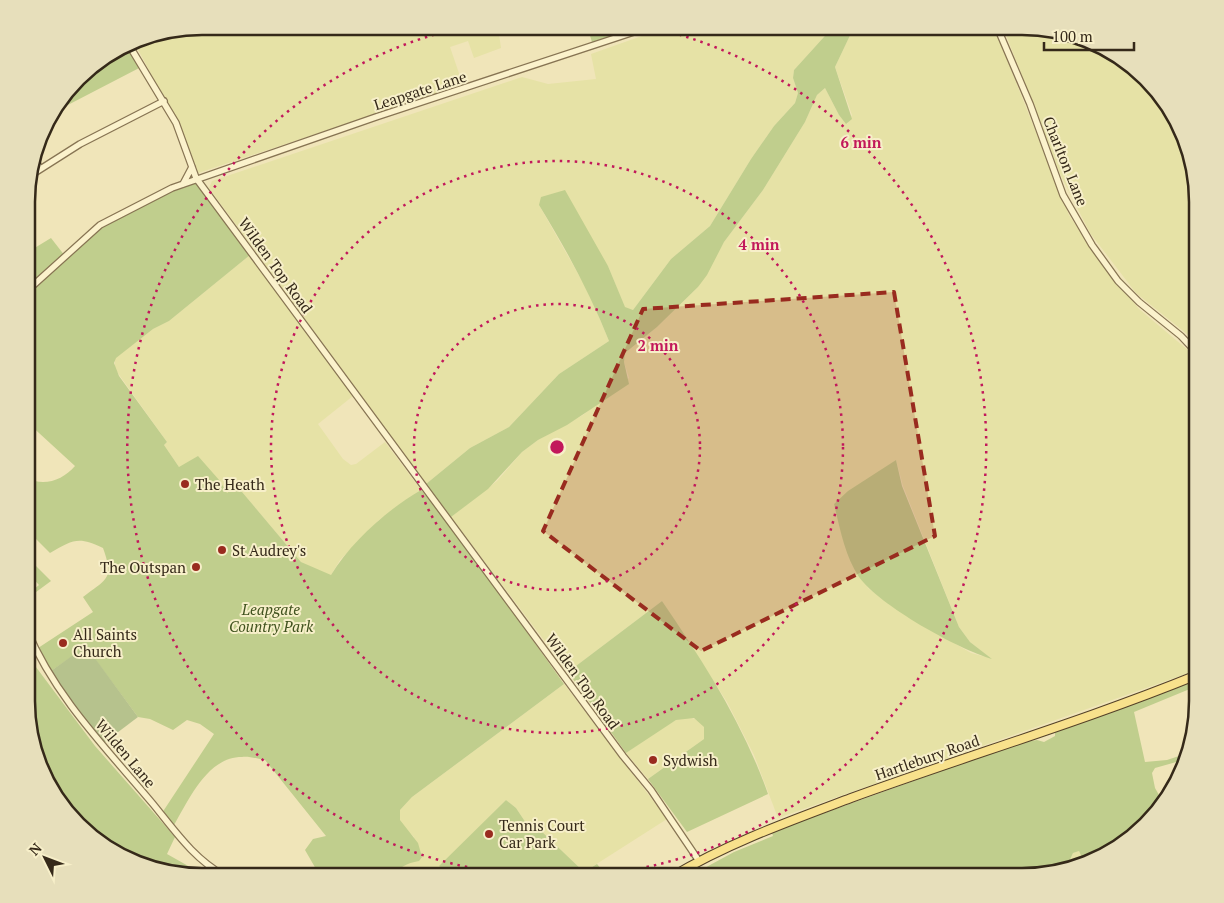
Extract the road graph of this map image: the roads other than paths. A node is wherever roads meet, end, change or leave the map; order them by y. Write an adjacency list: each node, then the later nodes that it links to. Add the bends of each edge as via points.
1 (625, 35): 7 (street, Leapgate Lane)
2 (1000, 35): 10 (street, Charlton Lane, via 1063,195 1092,245 1138,302)
3 (132, 50): 4 (street, Wilden Top Road)
4 (164, 101): 5 (street, Wilden Top Road); 6 (street, via 80,144)
5 (192, 167): 7 (street, Wilden Top Road); 8 (street)
6 (40, 169)
7 (196, 178): 8 (street, Leapgate Lane); 13 (street, Wilden Top Road, via 651,790)
8 (183, 184): 9 (street, Leapgate Lane, via 100,226)
9 (35, 284)
10 (1189, 344)
11 (35, 646): 14 (street, Wilden Lane, via 49,674 101,745 195,854)
12 (1189, 678): 13 (main road, Hartlebury Road, via 768,829)
13 (699, 860): 15 (main road, Hartlebury Road)
14 (214, 868)
15 (686, 868)

